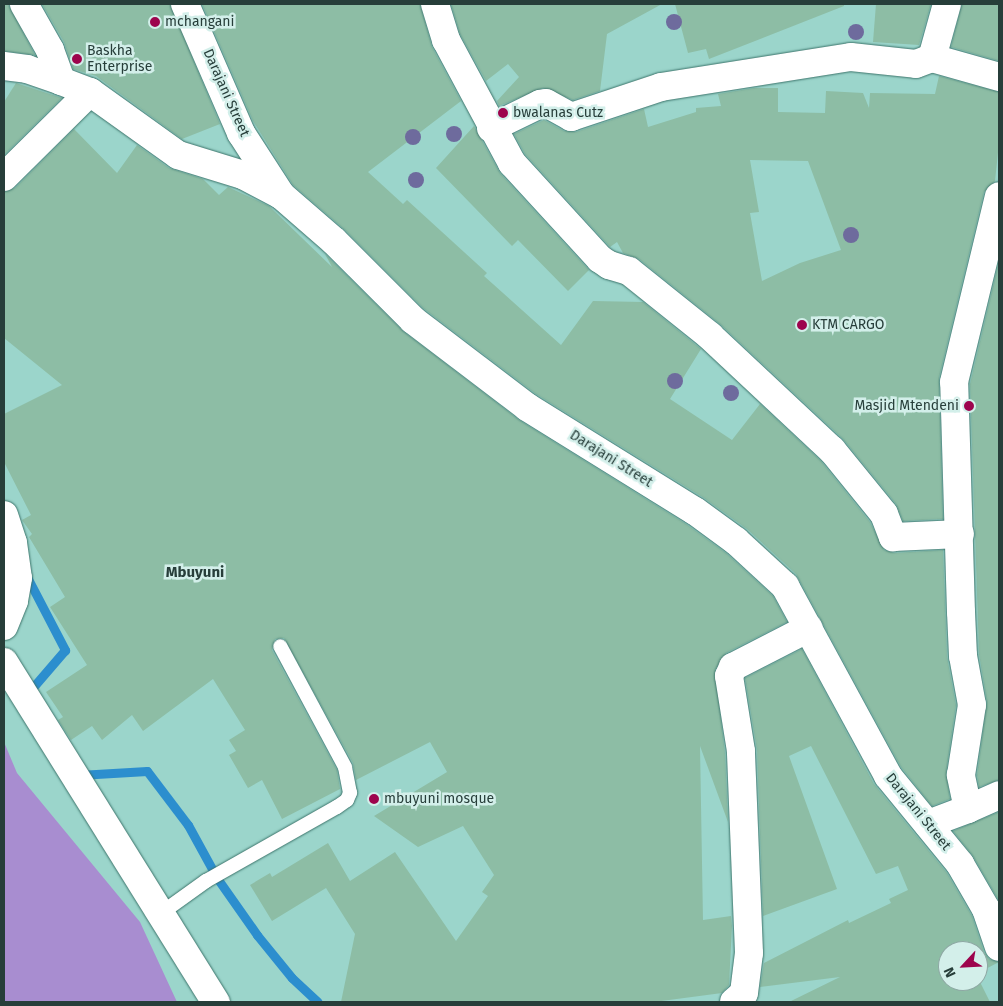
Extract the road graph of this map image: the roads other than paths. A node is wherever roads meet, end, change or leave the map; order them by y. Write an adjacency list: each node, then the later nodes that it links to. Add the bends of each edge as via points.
1 (24, 4): 8 (street, via 50,50)
2 (434, 4): 10 (street, via 446,40)
3 (946, 4): 5 (street)
4 (186, 6): 12 (street, Darajani Street, via 242,133)
5 (932, 58): 7 (street); 10 (street, via 916,64 851,57 661,87 571,117 546,103)
6 (4, 66): 8 (street)
7 (999, 77)
8 (60, 79): 9 (street)
9 (90, 92): 11 (street); 12 (street, via 178,155 243,175)
10 (491, 128): 15 (street, via 512,163 600,258 609,265 629,270 710,336 832,450 884,514 893,537)
11 (4, 177)
12 (281, 195): 17 (street, Darajani Street, via 334,241 413,320 527,407 695,511 736,541 785,586)
13 (999, 196): 15 (street, via 954,382)
14 (4, 514): 16 (street, via 13,542 18,578 14,601)
15 (960, 534): 21 (street, via 963,656 972,705 961,775)
16 (4, 626)
17 (809, 628): 22 (street, Darajani Street, via 888,776); 26 (street, via 733,667 729,676 740,751 749,953 744,994)
18 (280, 646): 23 (lane, via 345,767 350,793 337,807 206,881)
19 (4, 662): 23 (street)
20 (999, 795): 21 (street)
21 (968, 809): 22 (street)
22 (928, 824): 24 (street, Darajani Street, via 960,864 986,909)
23 (160, 914): 25 (street)
24 (999, 947)
25 (216, 1002)
26 (734, 1002)

